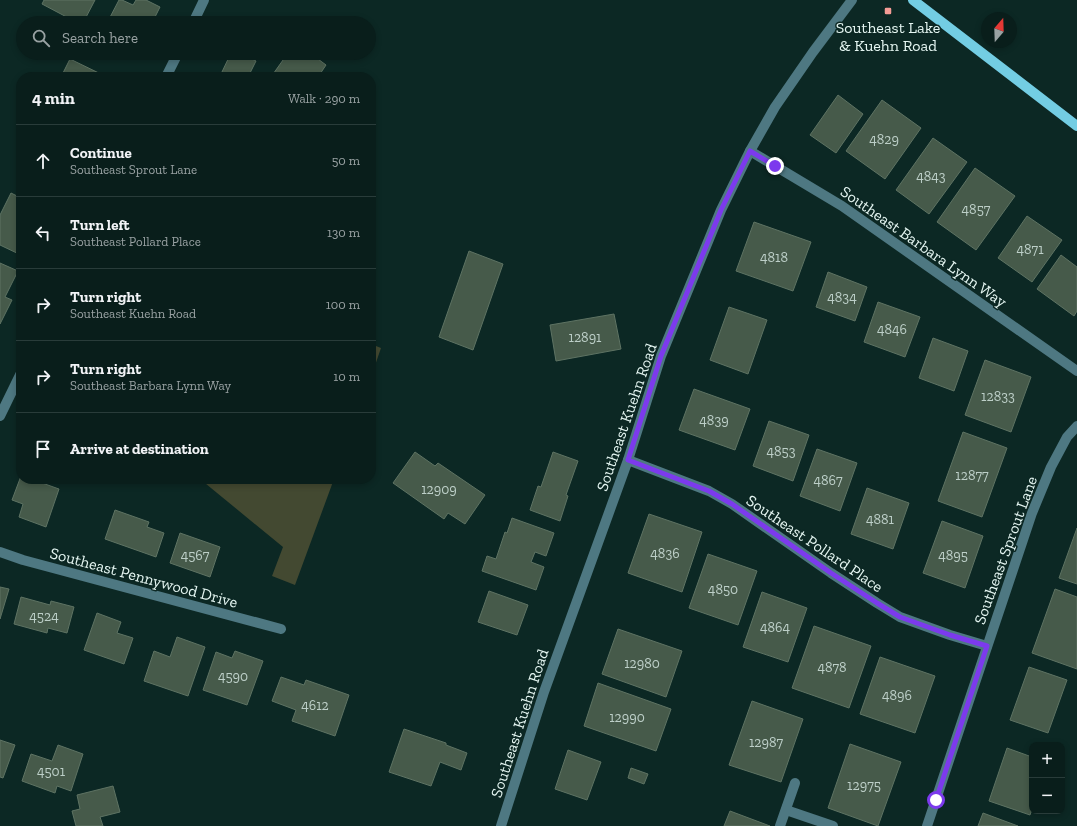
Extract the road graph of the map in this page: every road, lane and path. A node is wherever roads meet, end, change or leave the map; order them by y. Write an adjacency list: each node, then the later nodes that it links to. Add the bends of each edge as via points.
1 (204, 0): 4 (street)
2 (852, 0): 8 (street, Southeast Kuehn Road, via 775,108)
3 (913, 0): 7 (main road)
4 (196, 16)
5 (174, 60): 6 (street)
6 (168, 72)
7 (1077, 126)
8 (750, 151): 9 (street, Southeast Barbara Lynn Way, via 842,206); 13 (street, Southeast Kuehn Road, via 721,210 661,356)
9 (1077, 371)
10 (16, 383): 11 (street)
11 (0, 416)
12 (1077, 426): 16 (street, Southeast Sprout Lane, via 1067,438 1051,467 1032,513)
13 (628, 460): 16 (street, Southeast Pollard Place, via 709,491 732,504 900,617); 19 (street, Southeast Kuehn Road, via 544,692)
14 (0, 552): 15 (street, Southeast Pennywood Drive)
15 (281, 629)
16 (987, 646): 22 (street, Southeast Sprout Lane)
17 (795, 783): 18 (street)
18 (786, 810): 20 (street); 21 (street)
19 (501, 826)
20 (780, 826)
21 (833, 826)
22 (927, 826)

